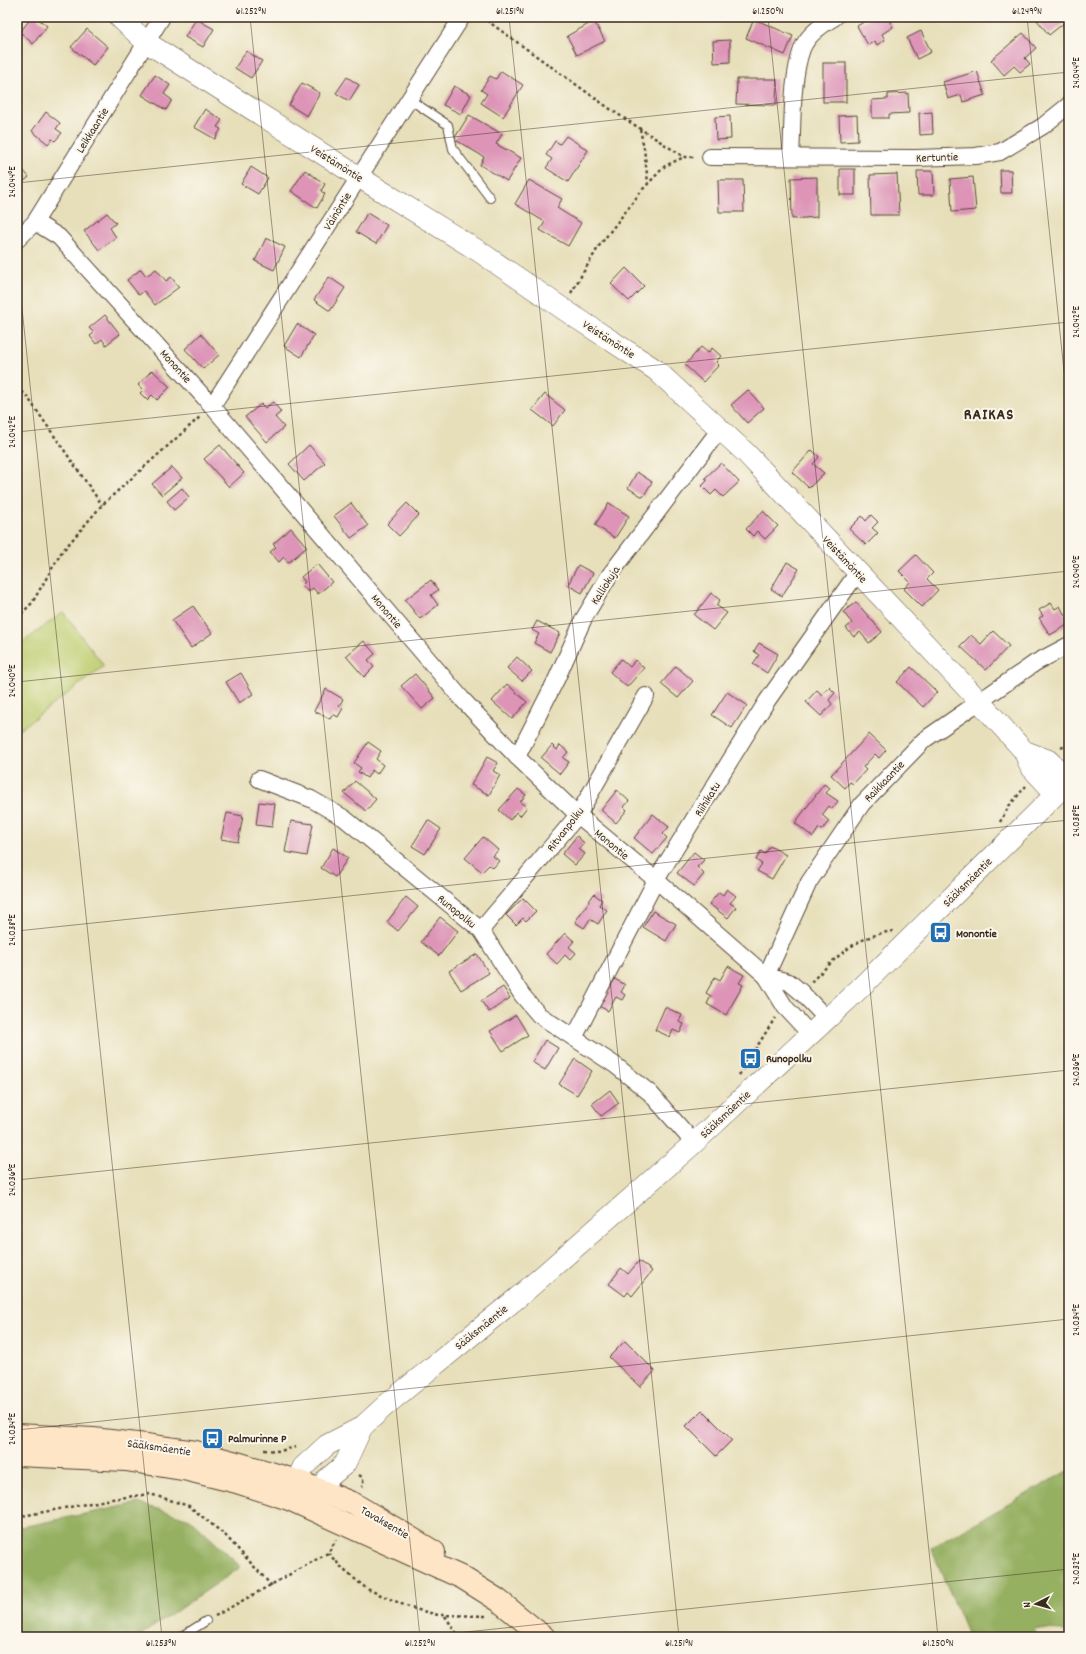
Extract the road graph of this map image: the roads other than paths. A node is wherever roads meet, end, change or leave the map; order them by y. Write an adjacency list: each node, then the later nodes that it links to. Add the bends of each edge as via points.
1 (119, 17): 5 (street, Veistämöntie)
2 (162, 17): 5 (street, Leikkaantie)
3 (462, 17): 6 (street, Väinöntie)
4 (835, 17): 9 (street, via 819,27 802,48 795,83)
5 (146, 42): 10 (street, Veistämöntie); 12 (street, Leikkaantie)
6 (409, 99): 10 (street, Väinöntie); 11 (lane, via 448,125 453,149)
7 (1069, 106): 9 (street, Kertuntie, via 1043,126 1000,152 976,156 916,158)
8 (710, 156): 9 (street, Kertuntie)
9 (791, 157)
10 (359, 177): 14 (street, Väinöntie); 15 (street, Veistämöntie, via 480,252 656,370)
11 (490, 198)
12 (35, 222): 13 (street, Leikkaantie); 14 (street, Monontie, via 59,236)
13 (17, 240)
14 (212, 406): 20 (street, Monontie, via 462,699)
15 (720, 429): 16 (street, Veistämöntie, via 747,454); 20 (street, Kalliokuja, via 609,576 584,618)
16 (858, 572): 19 (street, Veistämöntie); 24 (street, Riihikatu, via 767,701)
17 (1069, 645): 19 (street, Raikkaantie, via 1035,663)
18 (646, 696): 23 (street, Ritvanpolku)
19 (979, 701): 22 (street, Veistämöntie, via 1024,751 1030,766 1043,767); 26 (street, Raikkaantie, via 924,740 862,804 809,882)
20 (517, 757): 23 (street, Monontie)
21 (259, 779): 25 (street, Runopolku, via 311,799 344,818)
22 (1065, 785): 27 (street, Sääksmäentie)
23 (578, 815): 24 (street, Monontie); 25 (street, Ritvanpolku)
24 (656, 880): 26 (street, Monontie); 29 (street, Riihikatu)
25 (480, 930): 29 (street, Runopolku, via 522,995 539,1015)
26 (766, 976): 27 (street, Monontie, via 789,982); 28 (street, Monontie, via 785,1007)
27 (827, 1019): 28 (street, Sääksmäentie)
28 (811, 1035): 30 (street, Sääksmäentie)
29 (574, 1038): 30 (street, Runopolku, via 650,1093)
30 (694, 1143): 31 (street, Sääksmäentie, via 522,1294)
31 (362, 1427): 34 (street, Sääksmäentie, via 327,1445 303,1467); 35 (street, Sääksmäentie, via 345,1464 327,1480)
32 (17, 1435): 34 (main road, Sääksmäentie, via 93,1439 180,1450 236,1463)
33 (17, 1455): 34 (main road, Sääksmäentie, via 126,1460)
34 (293, 1490): 35 (main road, Sääksmäentie)
35 (316, 1499): 38 (main road, Tavaksentie, via 349,1514 463,1578 498,1600)
36 (206, 1621): 37 (lane)
37 (181, 1637)
38 (544, 1637)

